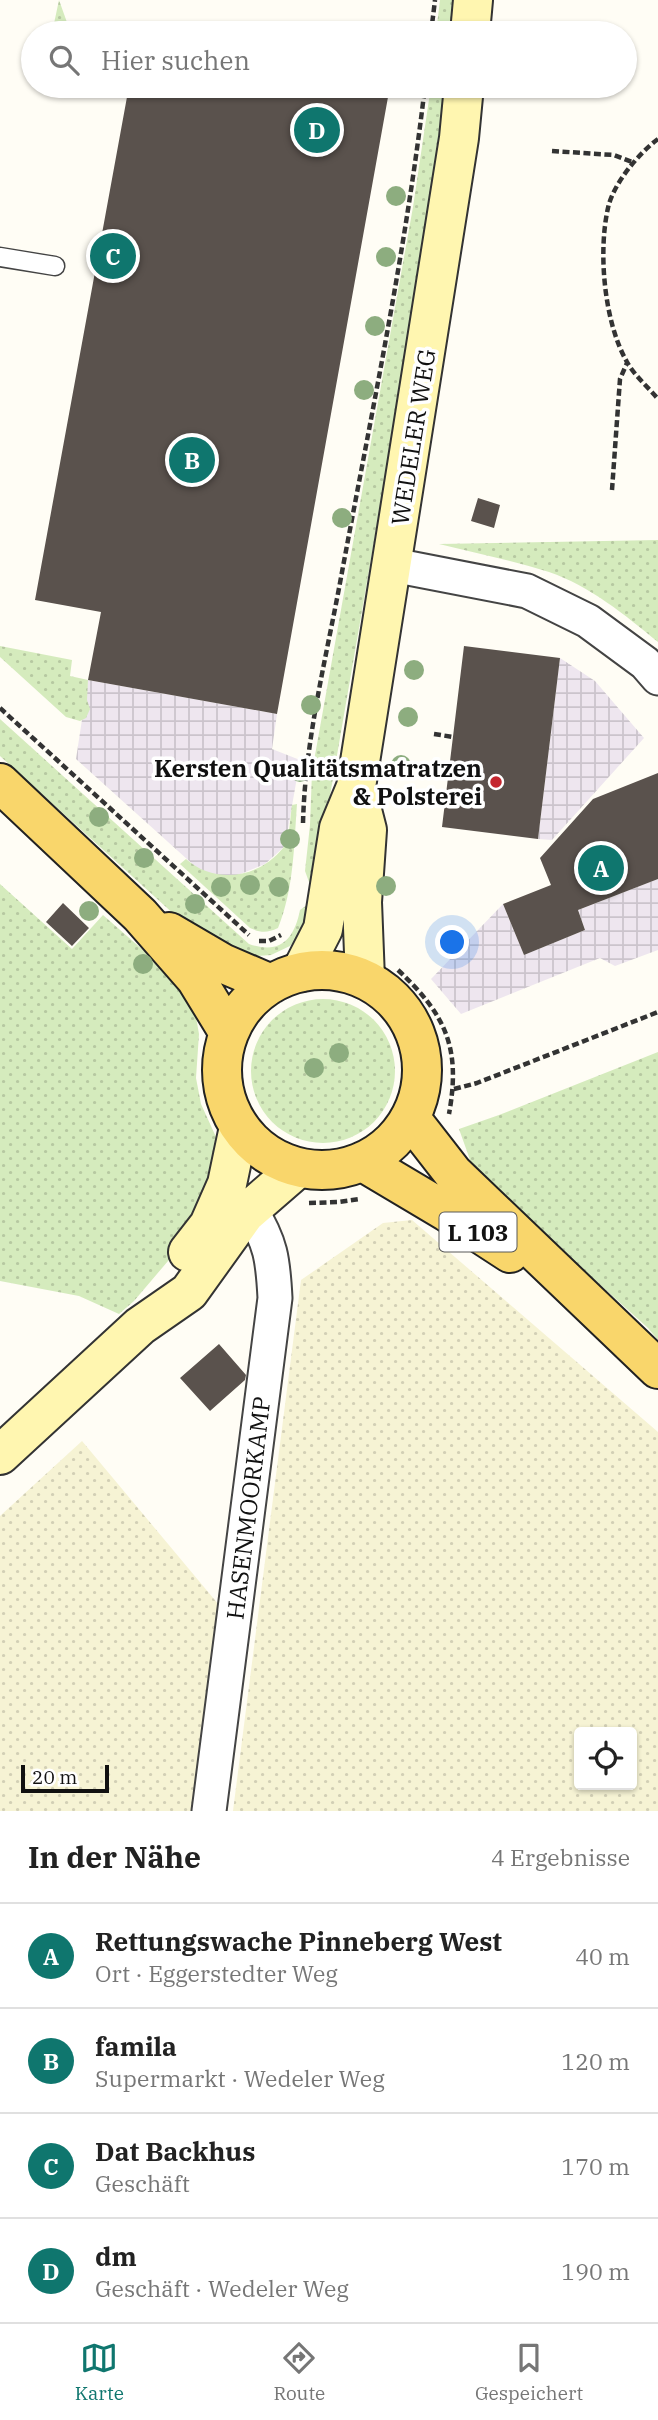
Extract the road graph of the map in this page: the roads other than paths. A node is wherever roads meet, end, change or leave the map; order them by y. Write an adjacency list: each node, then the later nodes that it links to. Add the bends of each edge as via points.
1 (473, 0): 2 (main road)
2 (471, 21)
3 (463, 98): 6 (main road, WEDELER WEG)
4 (0, 257): 5 (lane)
5 (55, 266)
6 (393, 565): 7 (street, via 527,591 588,621); 9 (main road, WEDELER WEG)
7 (658, 678)
8 (0, 783): 10 (main road)
9 (356, 787): 11 (main road, WEDELER WEG, via 367,830 362,902); 12 (main road, WEDELER WEG, via 339,828 323,929)
10 (140, 915): 12 (main road, via 222,963); 13 (main road, via 196,979)
11 (380, 973): 12 (main road, via 334,970); 14 (main road, via 412,1024 422,1055 422,1088)
12 (286, 978): 13 (main road, via 245,1005)
13 (229, 1033): 15 (main road, via 221,1065 225,1097)
14 (411, 1119): 16 (main road, via 390,1144); 19 (main road, L 103, via 453,1173)
15 (239, 1127): 17 (main road, via 265,1153); 20 (main road, via 227,1184 209,1225 162,1286)
16 (363, 1162): 17 (main road, via 331,1171); 19 (main road, L 103)
17 (299, 1168): 18 (main road)
18 (250, 1209): 20 (main road, via 189,1292); 23 (street, HASENMOORKAMP, via 273,1258 275,1297)
19 (591, 1307): 21 (main road, L 103)
20 (140, 1326): 22 (main road)
21 (658, 1369)
22 (0, 1455)
23 (209, 1811)

